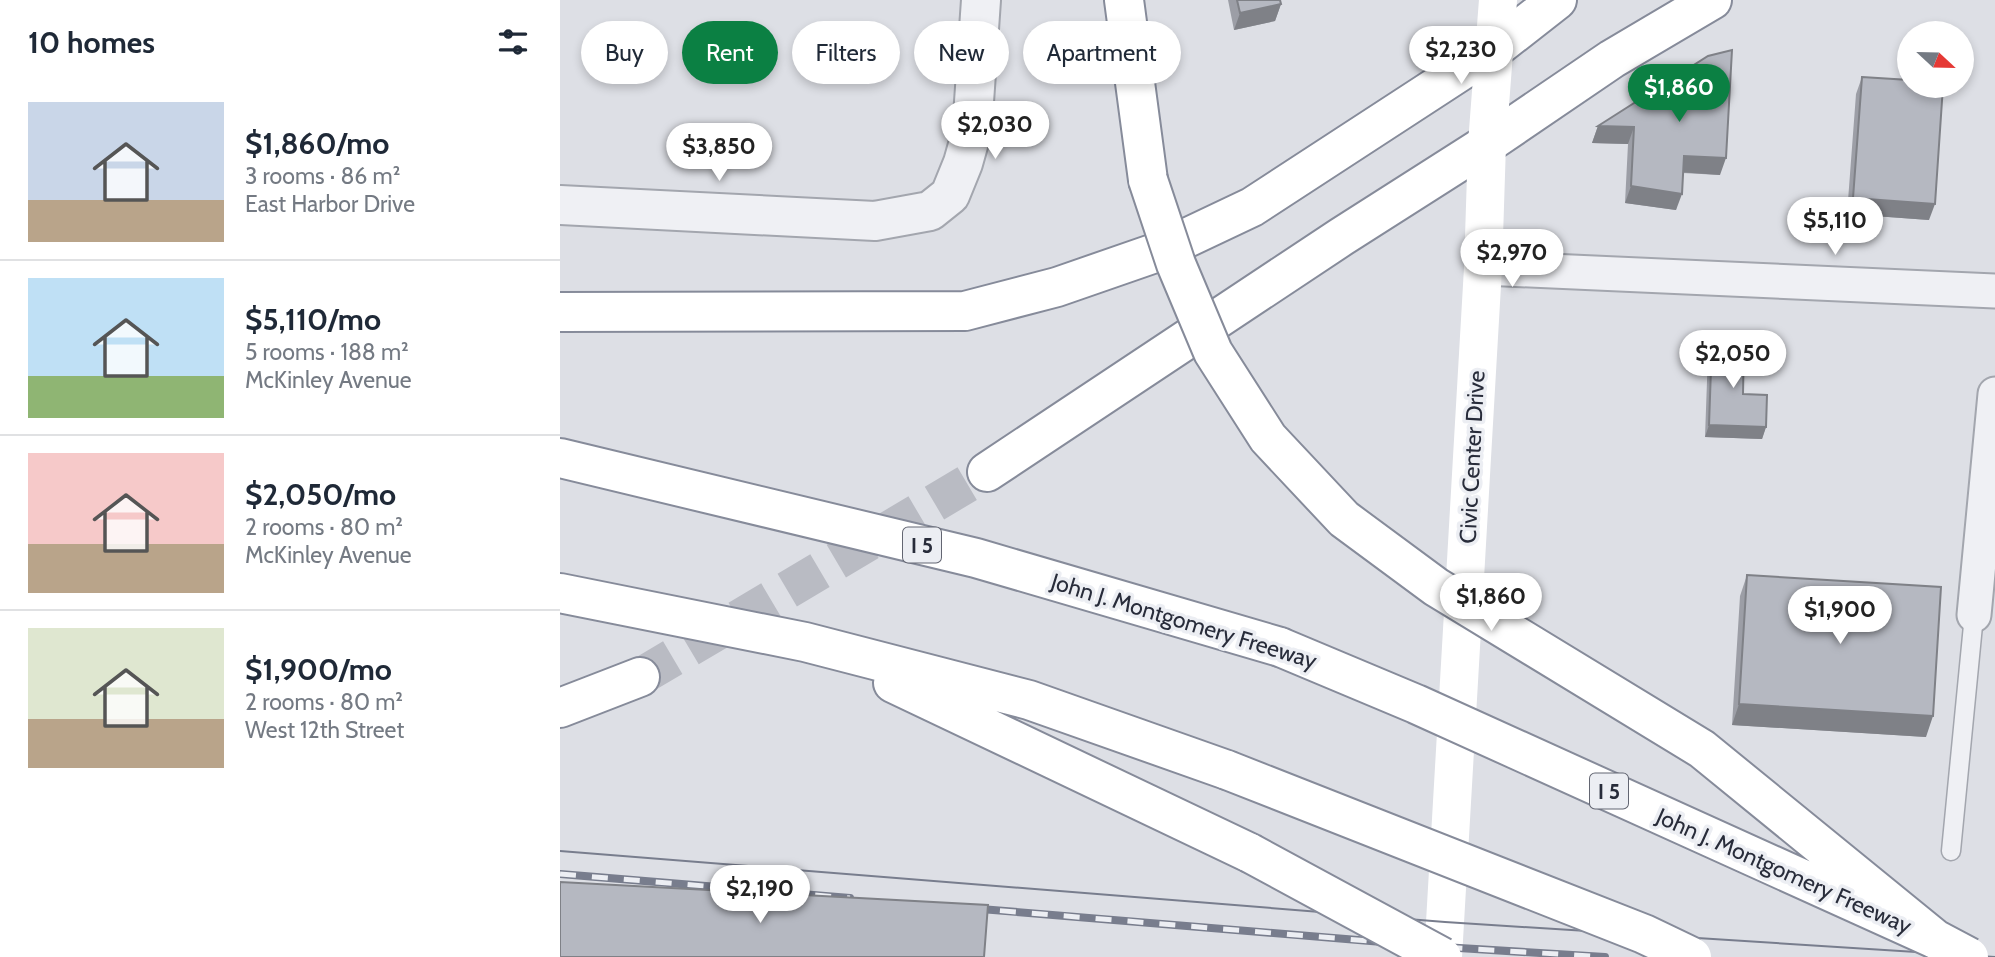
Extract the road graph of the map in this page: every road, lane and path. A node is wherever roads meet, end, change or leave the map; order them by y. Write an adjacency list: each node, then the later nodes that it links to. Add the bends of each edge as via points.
1 (981, 0): 8 (street, via 972,131 950,195 930,211 875,221)
2 (1124, 0): 22 (main road, bridge, via 1148,180 1176,264 1213,352 1268,438 1344,519 1436,587 1702,749)
3 (1498, 0): 6 (main road, Civic Center Drive)
4 (1557, 0): 6 (main road)
5 (1712, 0): 7 (main road, via 1612,59)
6 (1493, 50): 7 (main road, Civic Center Drive); 11 (main road, via 1252,207 1156,253 1057,287 965,311)
7 (1487, 144): 9 (main road, Civic Center Drive); 15 (main road)
8 (560, 205)
9 (1483, 268): 10 (street); 23 (main road, Civic Center Drive)
10 (1995, 291)
11 (560, 312)
12 (1995, 394): 13 (street)
13 (1993, 444): 17 (street)
14 (560, 458): 22 (main road, John J. Montgomery Freeway / I 5, bridge, via 976,558 1280,647)
15 (987, 472)
16 (560, 593): 18 (main road)
17 (1974, 615): 21 (lane)
18 (805, 642): 23 (main road, bridge, via 1250,853); 24 (main road, bridge, via 1030,700 1227,770)
19 (640, 677): 20 (main road)
20 (560, 708)
21 (1951, 851)
22 (1935, 939): 25 (main road, John J. Montgomery Freeway / I 5, bridge)
23 (1443, 957)
24 (1692, 957)
25 (1969, 957)

